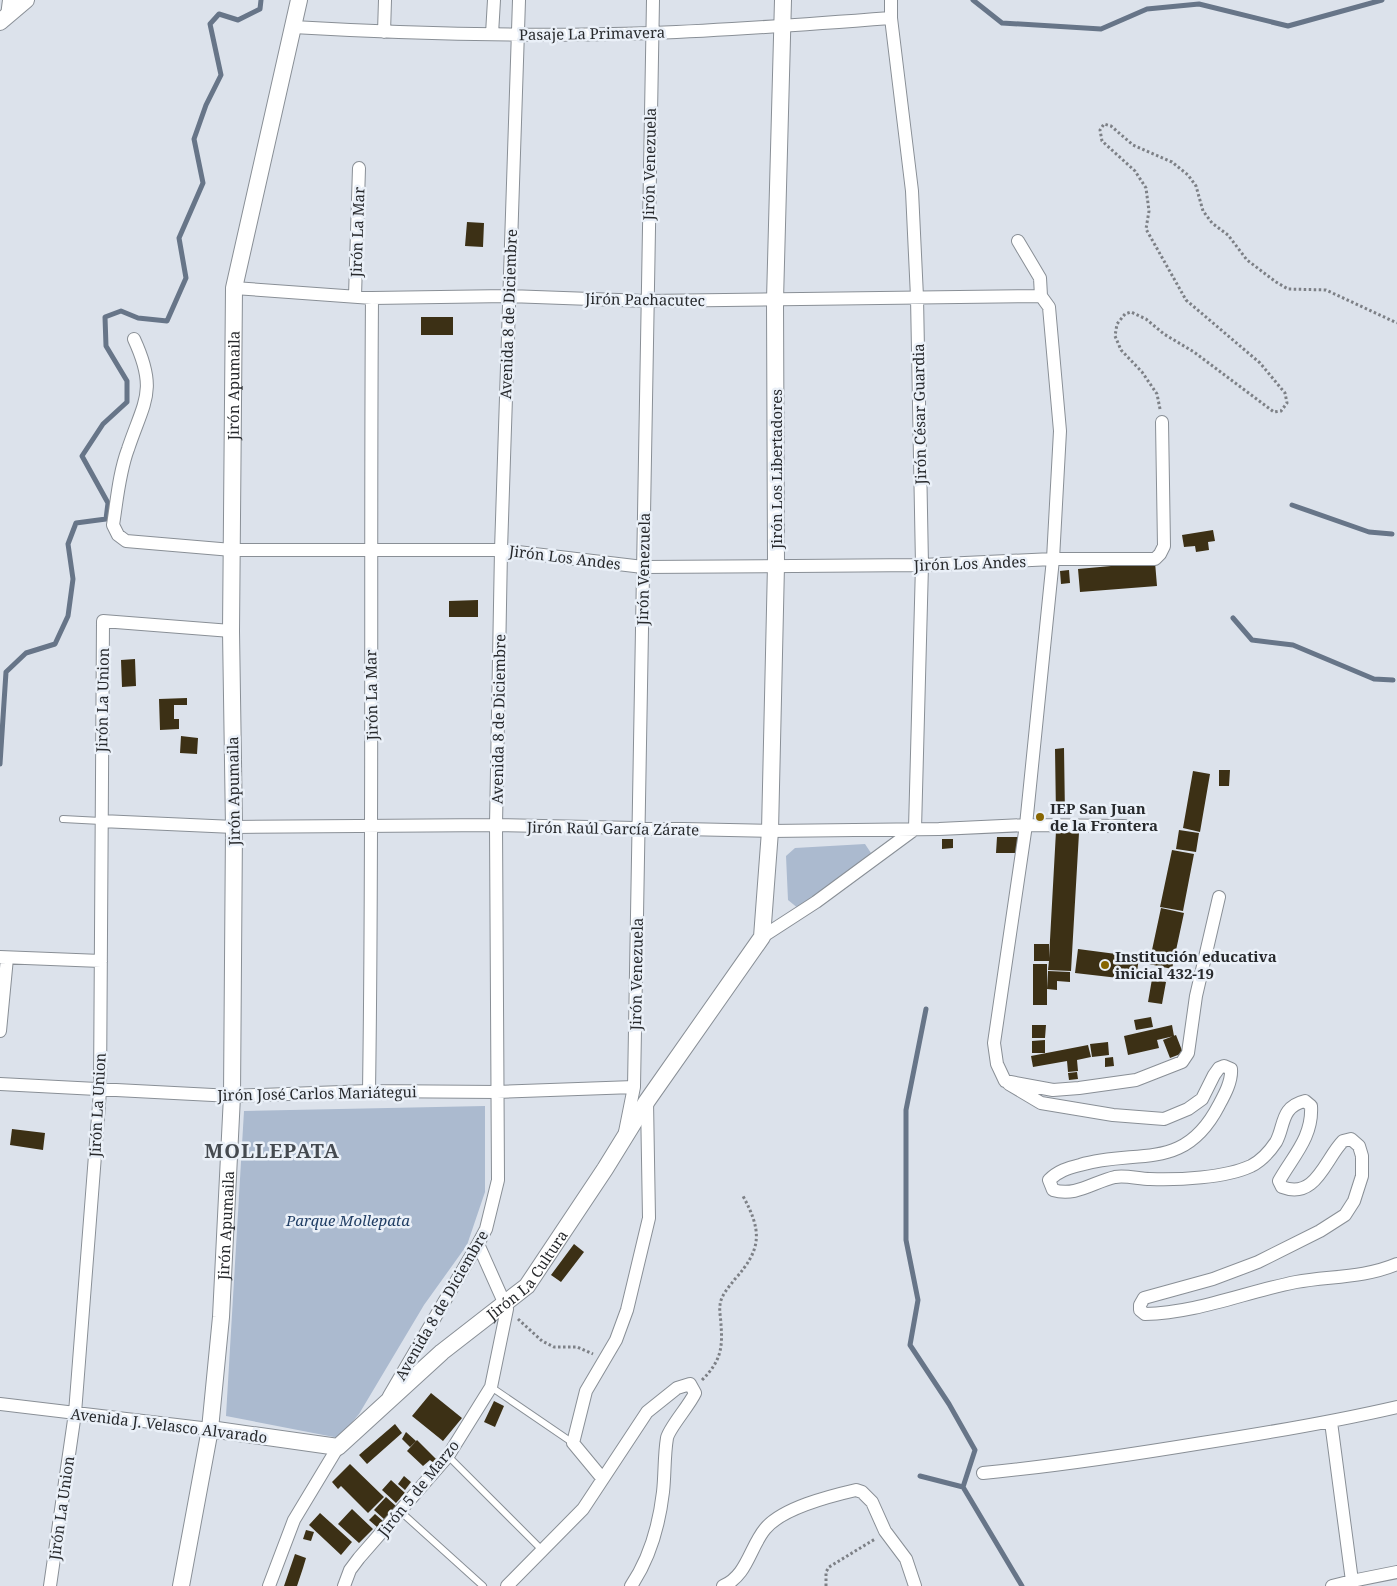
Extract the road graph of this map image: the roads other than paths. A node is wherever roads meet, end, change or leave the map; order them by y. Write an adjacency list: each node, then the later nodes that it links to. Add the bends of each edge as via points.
1 (26, 0): 9 (street)
2 (299, 0): 12 (street, Jirón Apumaila)
3 (385, 0): 13 (street)
4 (494, 0): 15 (street)
5 (519, 0): 16 (street, Avenida 8 de Diciembre)
6 (653, 0): 14 (street, Jirón Venezuela)
7 (783, 0): 11 (street, Jirón Los Libertadores)
8 (891, 0): 10 (street, Jirón César Guardia)
9 (4, 12)
10 (891, 18): 11 (street, Pasaje La Primavera); 23 (street, Jirón César Guardia, via 912,191)
11 (782, 26): 14 (street, Pasaje La Primavera); 25 (street, Jirón Los Libertadores)
12 (293, 27): 13 (street, Pasaje La Primavera); 19 (street, Jirón Apumaila)
13 (384, 32): 15 (street, Pasaje La Primavera)
14 (653, 33): 16 (street, Pasaje La Primavera); 26 (street, Jirón Venezuela)
15 (492, 34): 16 (street, Pasaje La Primavera)
16 (519, 35): 21 (street, Avenida 8 de Diciembre)
17 (359, 168): 20 (street, Jirón La Mar)
18 (1018, 241): 22 (street, via 1040,278)
19 (234, 288): 20 (street, Jirón Pachacutec); 29 (street, Jirón Apumaila)
20 (355, 296): 24 (street, Jirón Pachacutec)
21 (508, 296): 24 (street, Jirón Pachacutec); 26 (street, Jirón Pachacutec); 30 (street, Avenida 8 de Diciembre)
22 (1041, 296): 23 (street, Jirón Pachacutec); 32 (street, via 1048,307 1060,431)
23 (917, 297): 25 (street, Jirón Pachacutec); 34 (street, Jirón César Guardia)
24 (372, 298): 31 (street, Jirón La Mar)
25 (775, 300): 26 (street, Jirón Pachacutec); 33 (street, Jirón Los Libertadores)
26 (646, 301): 35 (street, Jirón Venezuela)
27 (134, 339): 29 (street, Jirón Los Andes, via 147,372 148,391 127,451 118,494 114,525 118,535 126,541)
28 (1162, 422): 32 (street, Jirón Los Andes, via 1164,546 1155,559)
29 (232, 550): 31 (street, Jirón Los Andes); 36 (street, Jirón Apumaila)
30 (500, 550): 31 (street, Jirón Los Andes); 35 (street, Jirón Los Andes); 39 (street, Avenida 8 de Diciembre)
31 (370, 551): 41 (street, Jirón La Mar)
32 (1053, 559): 34 (street, Jirón Los Andes); 40 (street)
33 (776, 565): 34 (street, Jirón Los Andes); 35 (street, Jirón Los Andes); 46 (street, Jirón Los Libertadores)
34 (922, 565): 45 (street, Jirón César Guardia)
35 (643, 567): 44 (street, Jirón Venezuela)
36 (231, 631): 38 (street, Jirón La Union, via 103,621); 43 (street, Jirón Apumaila)
37 (63, 819): 38 (lane)
38 (101, 821): 43 (street, Jirón Raúl García Zárate); 50 (street, Jirón La Union)
39 (496, 825): 41 (street, Jirón Raúl García Zárate); 44 (street, Jirón Raúl García Zárate); 57 (street, Avenida 8 de Diciembre)
40 (1026, 825): 42 (street, Jirón Raúl García Zárate); 45 (street, Jirón Raúl García Zárate); 52 (street, via 994,1044 997,1064)
41 (372, 826): 43 (street, Jirón Raúl García Zárate); 56 (street, Jirón La Mar)
42 (1125, 826)
43 (234, 827): 58 (street, Jirón Apumaila)
44 (639, 829): 46 (street, Jirón Raúl García Zárate); 54 (street, Jirón Venezuela)
45 (915, 829): 46 (street, Jirón Raúl García Zárate); 48 (street, via 816,902)
46 (770, 831): 48 (street, Jirón Los Libertadores)
47 (1219, 897): 52 (street, via 1196,996 1188,1053 1182,1062 1136,1080 1079,1088 1053,1090)
48 (762, 937): 59 (street, Jirón La Cultura)
49 (4, 958): 50 (street); 51 (street)
50 (101, 961): 55 (street, Jirón La Union)
51 (0, 1031)
52 (1005, 1081): 62 (street, via 1041,1103 1113,1116 1164,1119 1188,1109 1202,1098 1219,1068 1231,1069 1226,1091 1217,1109 1186,1144 1154,1157 1098,1160 1060,1171 1049,1180 1053,1190 1062,1192 1074,1192 1115,1178 1188,1179 1251,1166 1268,1154 1288,1112 1294,1105 1305,1101 1310,1106 1307,1138 1279,1181 1282,1188 1301,1188 1314,1182 1343,1142 1351,1139 1359,1146 1362,1176 1354,1201 1345,1215 1258,1262 1144,1298 1140,1310 1145,1314 1186,1309 1295,1283 1372,1273)
53 (0, 1084): 55 (street, Jirón José Carlos Mariátegui)
54 (634, 1087): 57 (street, Jirón José Carlos Mariátegui); 60 (street, Jirón Venezuela)
55 (100, 1091): 58 (street, Jirón José Carlos Mariátegui); 68 (street, Jirón La Union)
56 (369, 1091): 57 (street, Jirón José Carlos Mariátegui); 58 (street, Jirón José Carlos Mariátegui)
57 (497, 1092): 61 (street, Avenida 8 de Diciembre, via 498,1180 486,1228)
58 (232, 1096): 70 (street, Jirón Apumaila, via 221,1317)
59 (647, 1100): 60 (street, Jirón La Cultura); 71 (street, via 649,1218 627,1310 605,1359 586,1391)
60 (624, 1138): 63 (street, Jirón La Cultura, via 527,1286)
61 (478, 1244): 63 (street); 67 (street, Avenida 8 de Diciembre)
62 (1397, 1264)
63 (506, 1306): 64 (street, Jirón 5 de Marzo); 67 (street, Jirón La Cultura, via 442,1352)
64 (491, 1387): 71 (lane); 73 (street, Jirón 5 de Marzo)
65 (0, 1404): 68 (street, Avenida J. Velasco Alvarado)
66 (1397, 1407): 69 (street)
67 (382, 1409): 72 (street, Jirón La Cultura)
68 (75, 1413): 70 (street, Avenida J. Velasco Alvarado); 80 (street, Jirón La Union)
69 (1330, 1422): 74 (street, via 1147,1452); 79 (street)
70 (210, 1429): 72 (street, Avenida J. Velasco Alvarado); 81 (street, Jirón Apumaila)
71 (573, 1443): 75 (street)
72 (338, 1447): 82 (street, Jirón La Cultura, via 294,1520)
73 (448, 1456): 76 (street, Jirón 5 de Marzo); 77 (lane)
74 (983, 1473)
75 (602, 1478): 77 (street, via 583,1509); 86 (street, via 647,1412 677,1388 690,1384 694,1387 690,1404 668,1436 659,1519 651,1550)
76 (401, 1512): 83 (street, Jirón 5 de Marzo, via 350,1570); 84 (lane)
77 (542, 1550): 85 (street)
78 (1397, 1572): 79 (street)
79 (1352, 1581): 89 (street)
80 (50, 1586)
81 (181, 1586)
82 (269, 1586)
83 (344, 1586)
84 (483, 1586)
85 (507, 1586)
86 (631, 1586)
87 (723, 1586): 88 (street, via 745,1567 765,1528 780,1515 856,1490 872,1502 885,1531 906,1559)
88 (915, 1586)
89 (1332, 1586)

